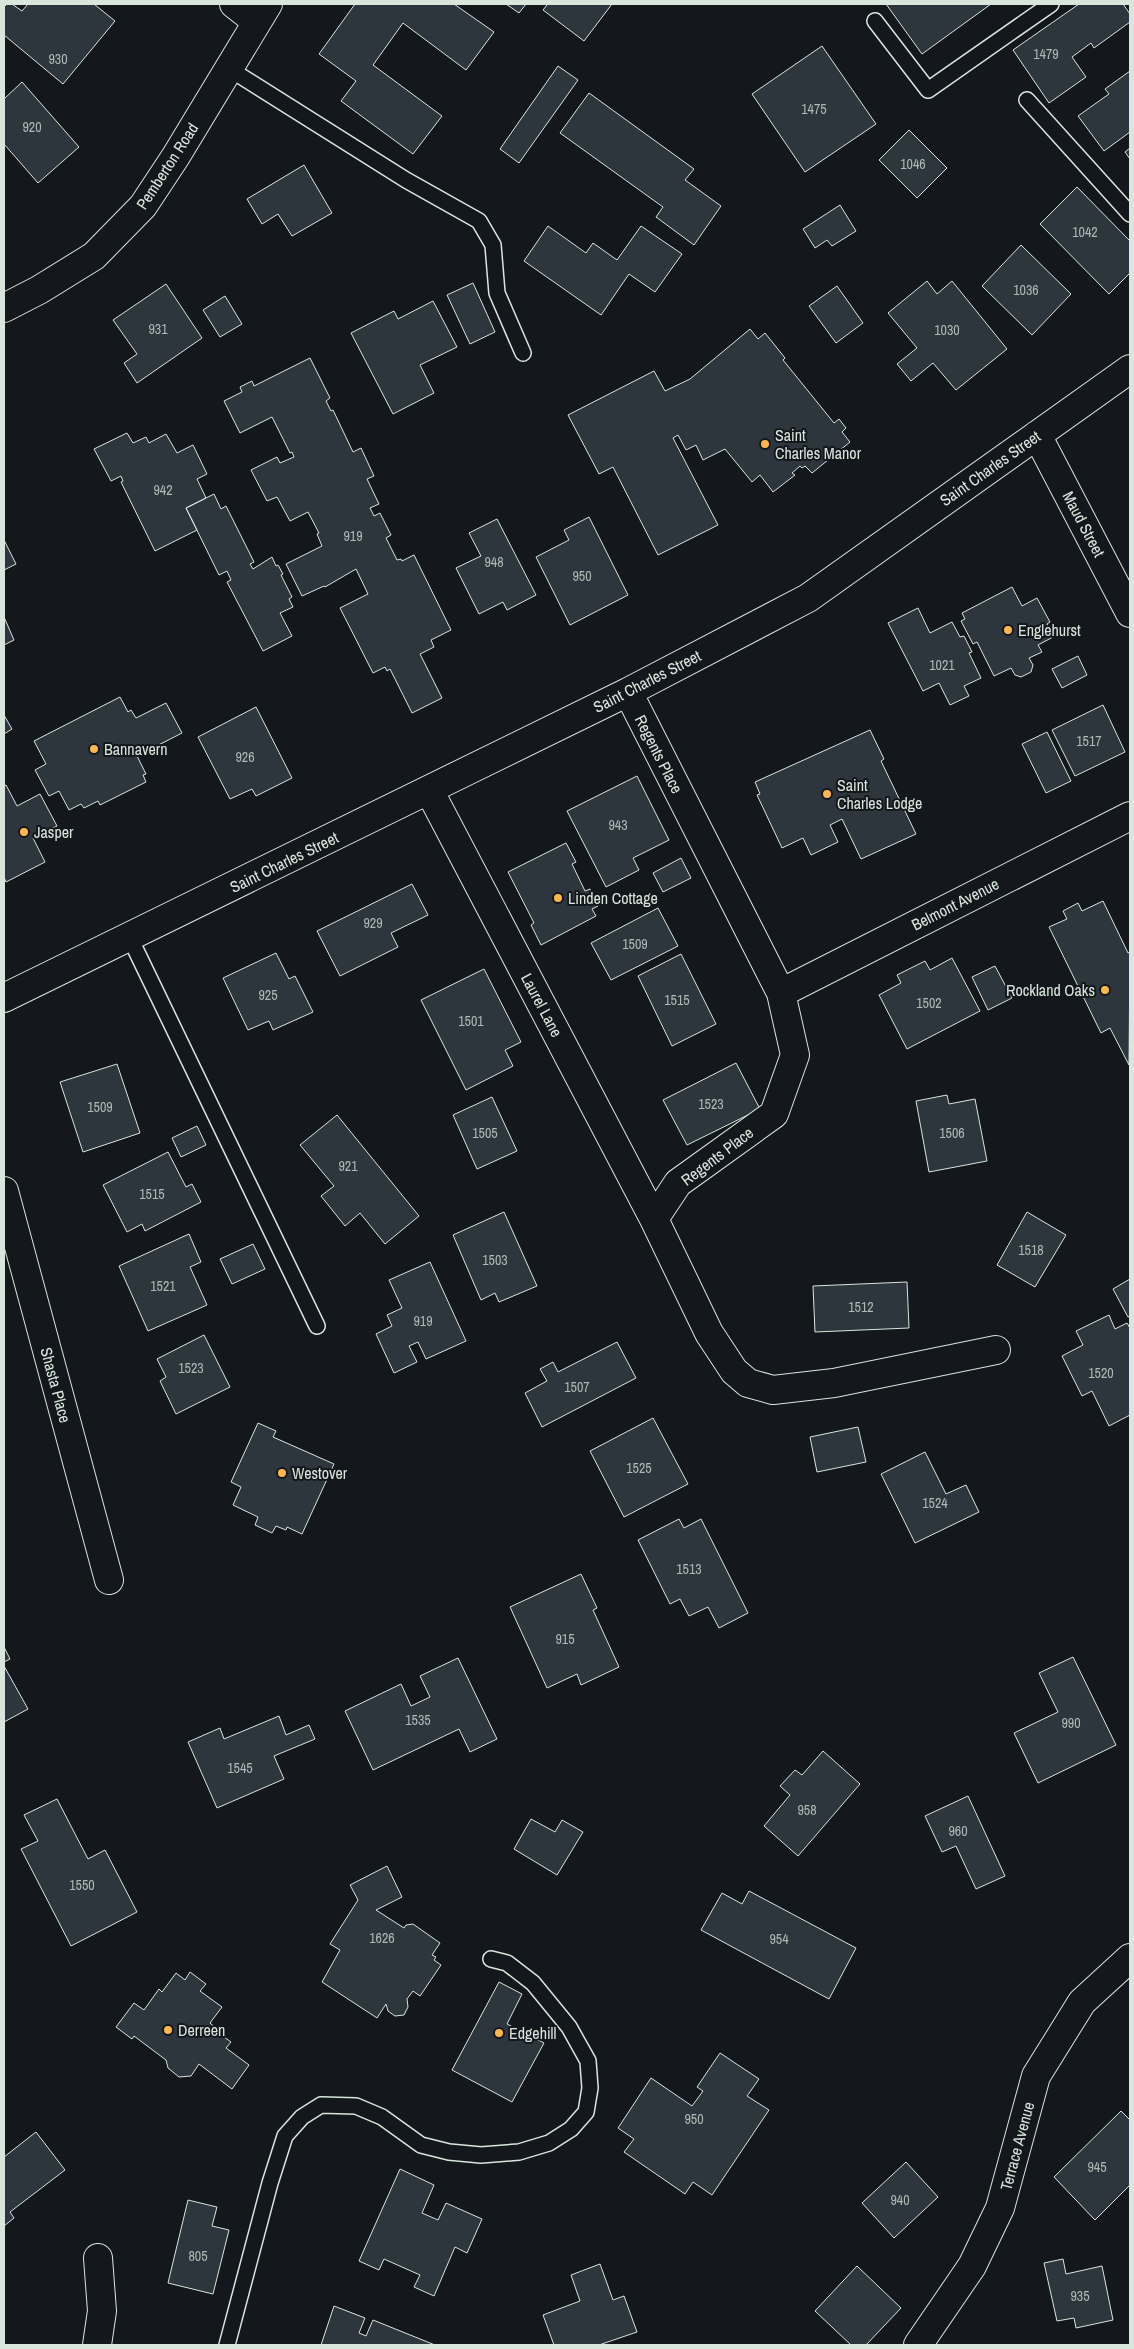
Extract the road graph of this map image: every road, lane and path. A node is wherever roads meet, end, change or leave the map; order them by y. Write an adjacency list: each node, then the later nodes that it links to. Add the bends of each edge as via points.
1 (234, 4): 3 (street)
2 (1051, 4): 4 (lane, via 928,90)
3 (263, 13): 5 (street, Pemberton Road)
4 (875, 21)
5 (228, 68): 8 (street, Pemberton Road, via 143,206 94,256); 9 (lane, via 406,180 479,221 493,245 497,293)
6 (1027, 100): 7 (lane)
7 (1130, 214)
8 (4, 308)
9 (523, 353)
10 (1130, 369): 11 (street, Saint Charles Street)
11 (1037, 435): 12 (street, Maud Street); 13 (street, Saint Charles Street, via 808,598)
12 (1130, 613)
13 (628, 692): 14 (street, Saint Charles Street); 17 (street, Regents Place)
14 (429, 790): 16 (street, Saint Charles Street); 20 (street, Laurel Lane)
15 (1130, 816): 17 (street, Belmont Avenue)
16 (130, 938): 18 (street, Saint Charles Street); 21 (lane)
17 (781, 992): 20 (street, Regents Place, via 795,1055 774,1114 678,1183)
18 (4, 998)
19 (4, 1191): 23 (street, Shasta Place)
20 (654, 1219): 22 (street, via 708,1332 734,1371 748,1383 773,1390 834,1383)
21 (317, 1326)
22 (996, 1350)
23 (109, 1580)
24 (491, 1958): 28 (lane, via 507,1963 533,1983 568,2027 588,2061 590,2088 586,2112 572,2129 549,2143 519,2152 481,2155 421,2145 382,2116 356,2106 321,2105 302,2117 285,2136)
25 (1130, 1958): 29 (street, Terrace Avenue, via 1082,2002 1036,2076 1000,2208 972,2266)
26 (98, 2258): 27 (street, via 102,2311)
27 (97, 2345)
28 (227, 2345)
29 (918, 2345)

